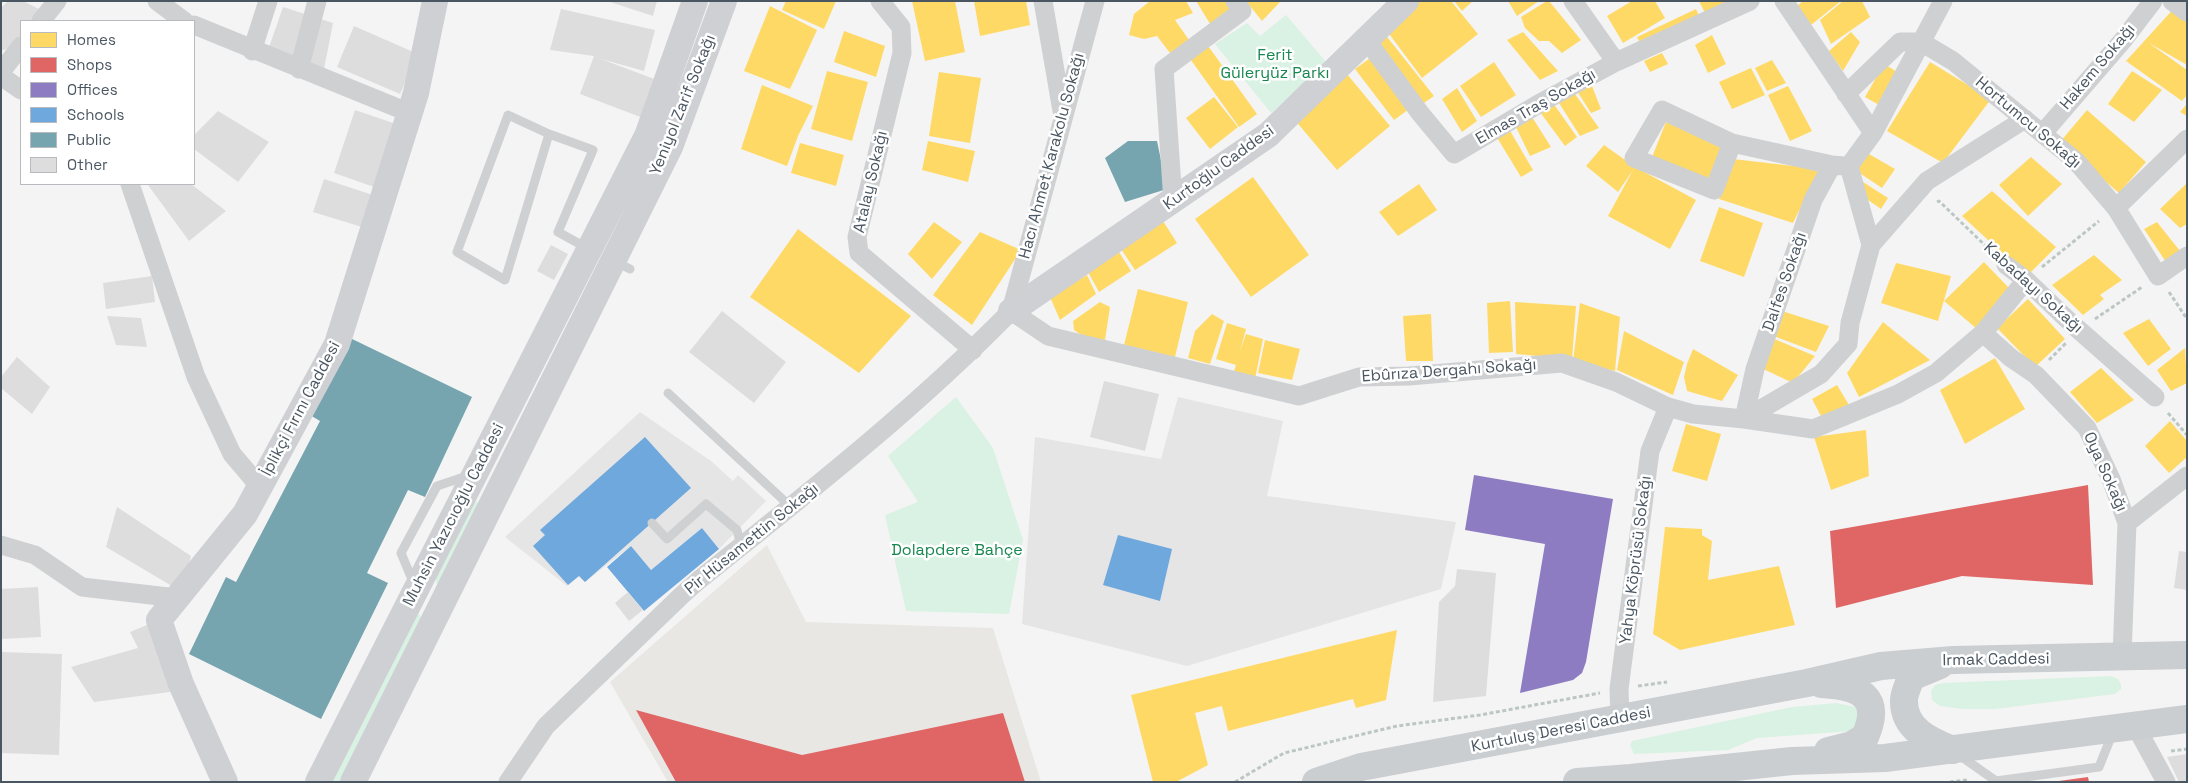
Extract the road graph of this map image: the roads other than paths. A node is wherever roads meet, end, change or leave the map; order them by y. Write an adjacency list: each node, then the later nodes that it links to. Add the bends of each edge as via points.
1 (57, 1): 20 (street)
2 (157, 1): 21 (street)
3 (268, 1): 26 (street)
4 (317, 1): 28 (street)
5 (435, 1): 33 (street, İplikçi Fırını Caddesi)
6 (695, 1): 46 (street, Yeniyol Zarif Sokağı, via 647,136)
7 (724, 1): 49 (street, Yeniyol Zarif Sokağı, via 670,147)
8 (880, 1): 53 (street, Atalay Sokağı, via 901,27 902,53 857,237 859,253)
9 (1043, 1): 34 (street)
10 (1095, 1): 34 (street, Hacı Ahmet Karakolu Sokağı)
11 (1235, 1): 43 (street, via 1242,11 1164,69)
12 (1406, 1): 23 (street, Kurtoğlu Caddesi)
13 (1573, 1): 27 (street)
14 (1750, 1): 27 (street, Elmas Traş Sokağı)
15 (1784, 1): 32 (street)
16 (1943, 1): 24 (street, Dalfes Sokağı)
17 (2153, 1): 37 (street, Hakem Sokağı)
18 (2172, 1): 19 (street)
19 (2187, 12)
20 (42, 20)
21 (183, 20)
22 (195, 26): 26 (street)
23 (1366, 39): 27 (street, Elmas Traş Sokağı, via 1454,154); 43 (street, Kurtoğlu Caddesi, via 1268,136)
24 (1921, 42): 32 (street, via 1900,42); 35 (street, Hortumcu Sokağı, via 1954,61); 36 (street, Dalfes Sokağı)
25 (20, 47): 29 (street)
26 (252, 51): 28 (street)
27 (1616, 62)
28 (299, 69): 33 (street)
29 (1, 72)
30 (1, 76): 31 (street)
31 (20, 89)
32 (1846, 94): 36 (street)
33 (410, 113): 60 (street, İplikçi Fırını Caddesi, via 337,344)
34 (1063, 116): 51 (street, Hacı Ahmet Karakolu Sokağı)
35 (2025, 119): 37 (street, Hortumcu Sokağı); 45 (street, via 1926,181)
36 (1873, 133): 41 (street, Dalfes Sokağı)
37 (2043, 133): 44 (street, Hortumcu Sokağı, via 2076,161)
38 (549, 134): 38 (lane, via 532,189 505,280 457,252 508,114); 46 (lane, via 593,150 558,232)
39 (2187, 139): 44 (street)
40 (1732, 143): 40 (street, via 1714,190 1634,158 1662,110); 41 (street)
41 (1841, 165): 45 (street); 57 (street, Dalfes Sokağı, via 1813,200 1756,369)
42 (130, 185): 60 (street, via 196,377 232,454)
43 (1173, 202): 51 (street, Kurtoğlu Caddesi)
44 (2116, 208): 47 (street, Hortumcu Sokağı, via 2158,276)
45 (1871, 246): 57 (street, via 1850,322 1848,344 1821,374)
46 (589, 249): 49 (street); 58 (street, Muhsin Yazıcıoğlu Caddesi)
47 (2187, 256)
48 (2006, 264): 50 (street, Kabadayı Sokağı)
49 (621, 265): 61 (street, Muhsin Yazıcıoğlu Caddesi)
50 (2026, 280): 52 (street, Ebûrıza Dergahı Sokağı); 55 (street, Kabadayı Sokağı)
51 (1011, 311): 53 (street, Pir Hüsamettin Sokağı); 56 (street, Ebûrıza Dergahı Sokağı, via 1048,336 1298,396 1359,377 1562,363 1616,382)
52 (1982, 333): 57 (street, Ebûrıza Dergahı Sokağı, via 1936,373 1898,394 1824,426 1813,429); 64 (street, Oya Sokağı, via 2036,375 2087,428)
53 (974, 350): 62 (street, Pir Hüsamettin Sokağı, via 851,459)
54 (668, 392): 62 (lane)
55 (2155, 397)
56 (1668, 406): 57 (street, Ebûrıza Dergahı Sokağı, via 1693,414); 74 (street, Yahya Köprüsü Sokağı, via 1650,451 1619,690)
57 (1744, 419)
58 (475, 474): 61 (street); 67 (street, Muhsin Yazıcıoğlu Caddesi)
59 (2187, 476): 64 (street)
60 (260, 487): 68 (street, İplikçi Fırını Caddesi, via 245,514)
61 (499, 489): 69 (street, Muhsin Yazıcıoğlu Caddesi)
62 (790, 507): 66 (street, Pir Hüsamettin Sokağı)
63 (652, 522): 66 (lane, via 667,539 706,504 737,530)
64 (2127, 523): 71 (street, Oya Sokağı)
65 (1, 545): 68 (street, via 35,555 82,587)
66 (741, 547): 83 (street, Pir Hüsamettin Sokağı, via 694,585 546,726)
67 (416, 589): 69 (street); 81 (street, Muhsin Yazıcıoğlu Caddesi)
68 (177, 598): 80 (street, İplikçi Fırını Caddesi, via 159,620 181,684)
69 (442, 602): 82 (street, Muhsin Yazıcıoğlu Caddesi)
70 (2187, 656): 71 (main road, Irmak Caddesi)
71 (2122, 657): 72 (main road, Irmak Caddesi)
72 (1953, 660): 73 (main road, Irmak Caddesi, via 1881,666); 77 (main road, via 1911,677 1904,699 1907,718 1917,731 1932,742)
73 (1807, 683): 74 (main road, Kurtuluş Deresi Caddesi); 78 (main road, via 1857,691 1872,704 1872,715 1865,737 1860,741)
74 (1620, 718): 84 (main road, Kurtuluş Deresi Caddesi, via 1361,767)
75 (2187, 719): 76 (main road)
76 (2125, 726): 77 (main road); 77 (lane, via 2099,767 1996,781); 87 (street)
77 (1953, 750): 78 (main road, via 1885,758)
78 (1792, 761): 79 (main road)
79 (1631, 780): 86 (main road)
80 (225, 782)
81 (318, 782)
82 (353, 782)
83 (508, 782)
84 (1316, 782)
85 (1577, 782): 86 (main road)
86 (1583, 782)
87 (2166, 782)

